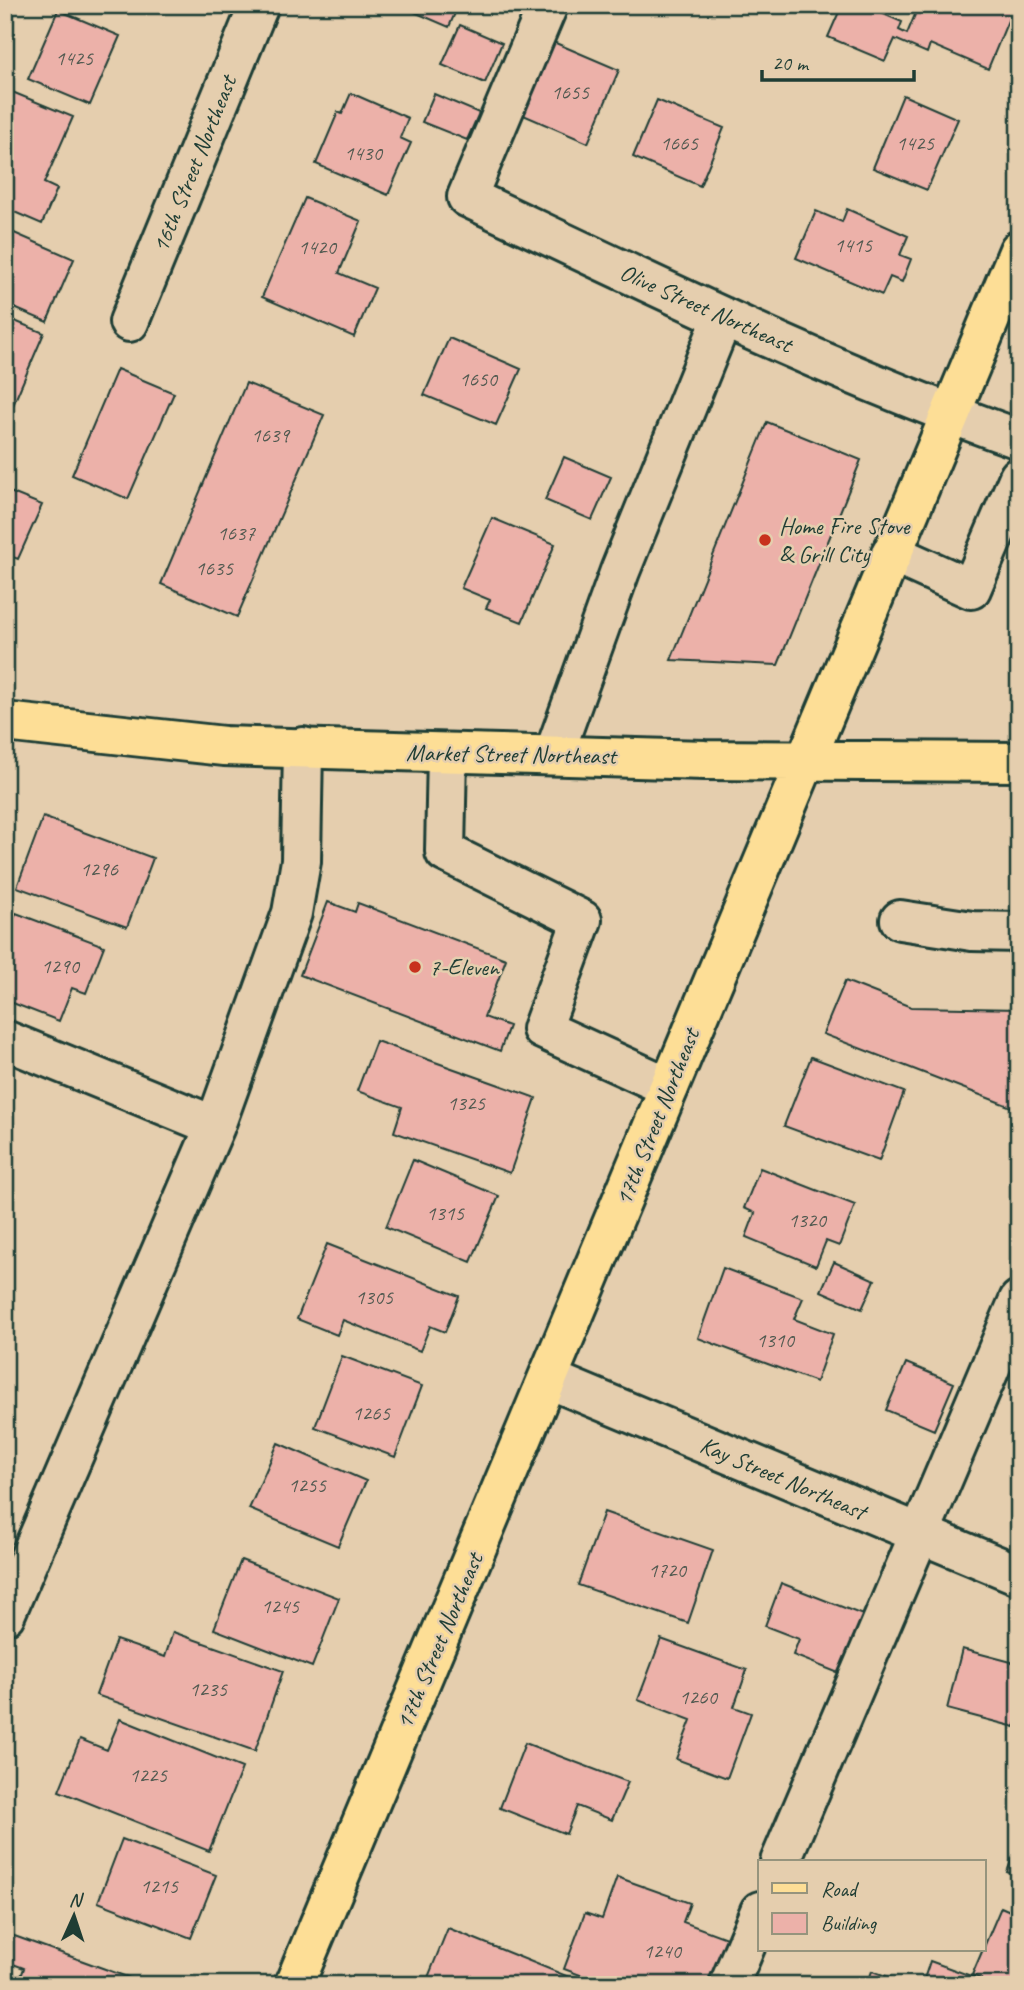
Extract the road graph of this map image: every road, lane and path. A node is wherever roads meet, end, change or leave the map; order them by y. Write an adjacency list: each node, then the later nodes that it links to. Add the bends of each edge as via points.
1 (259, 5): 5 (street, 16th Street Northeast)
2 (548, 5): 4 (street, Olive Street Northeast, via 467,197)
3 (1019, 250): 6 (main road, 17th Street Northeast)
4 (723, 317): 6 (street, Olive Street Northeast); 13 (street, via 620,571)
5 (129, 322)
6 (948, 414): 7 (street, Olive Street Northeast); 9 (main road, 17th Street Northeast)
7 (1019, 439)
8 (1019, 477): 9 (street, via 971,589)
9 (891, 553): 14 (main road, 17th Street Northeast)
10 (5, 722): 11 (main road, Market Street Northeast, via 225,746)
11 (303, 747): 12 (main road, Market Street Northeast); 20 (street, via 301,861 292,914)
12 (447, 754): 13 (main road, Market Street Northeast); 19 (street, via 444,852 582,920 542,1029)
13 (554, 754): 14 (main road, Market Street Northeast, via 705,760)
14 (805, 758): 15 (main road, Market Street Northeast); 19 (main road, 17th Street Northeast)
15 (1019, 762)
16 (900, 920): 17 (street, via 972,931)
17 (1019, 932)
18 (5, 1040): 20 (street)
19 (669, 1087): 22 (main road, 17th Street Northeast)
20 (215, 1126): 25 (street)
21 (1019, 1300): 23 (street)
22 (549, 1380): 23 (street, Kay Street Northeast); 28 (main road, 17th Street Northeast)
23 (919, 1534): 24 (street, Kay Street Northeast); 26 (street)
24 (1019, 1574)
25 (5, 1615)
26 (781, 1860)
27 (758, 1916): 29 (street)
28 (294, 1985)
29 (729, 1985)

